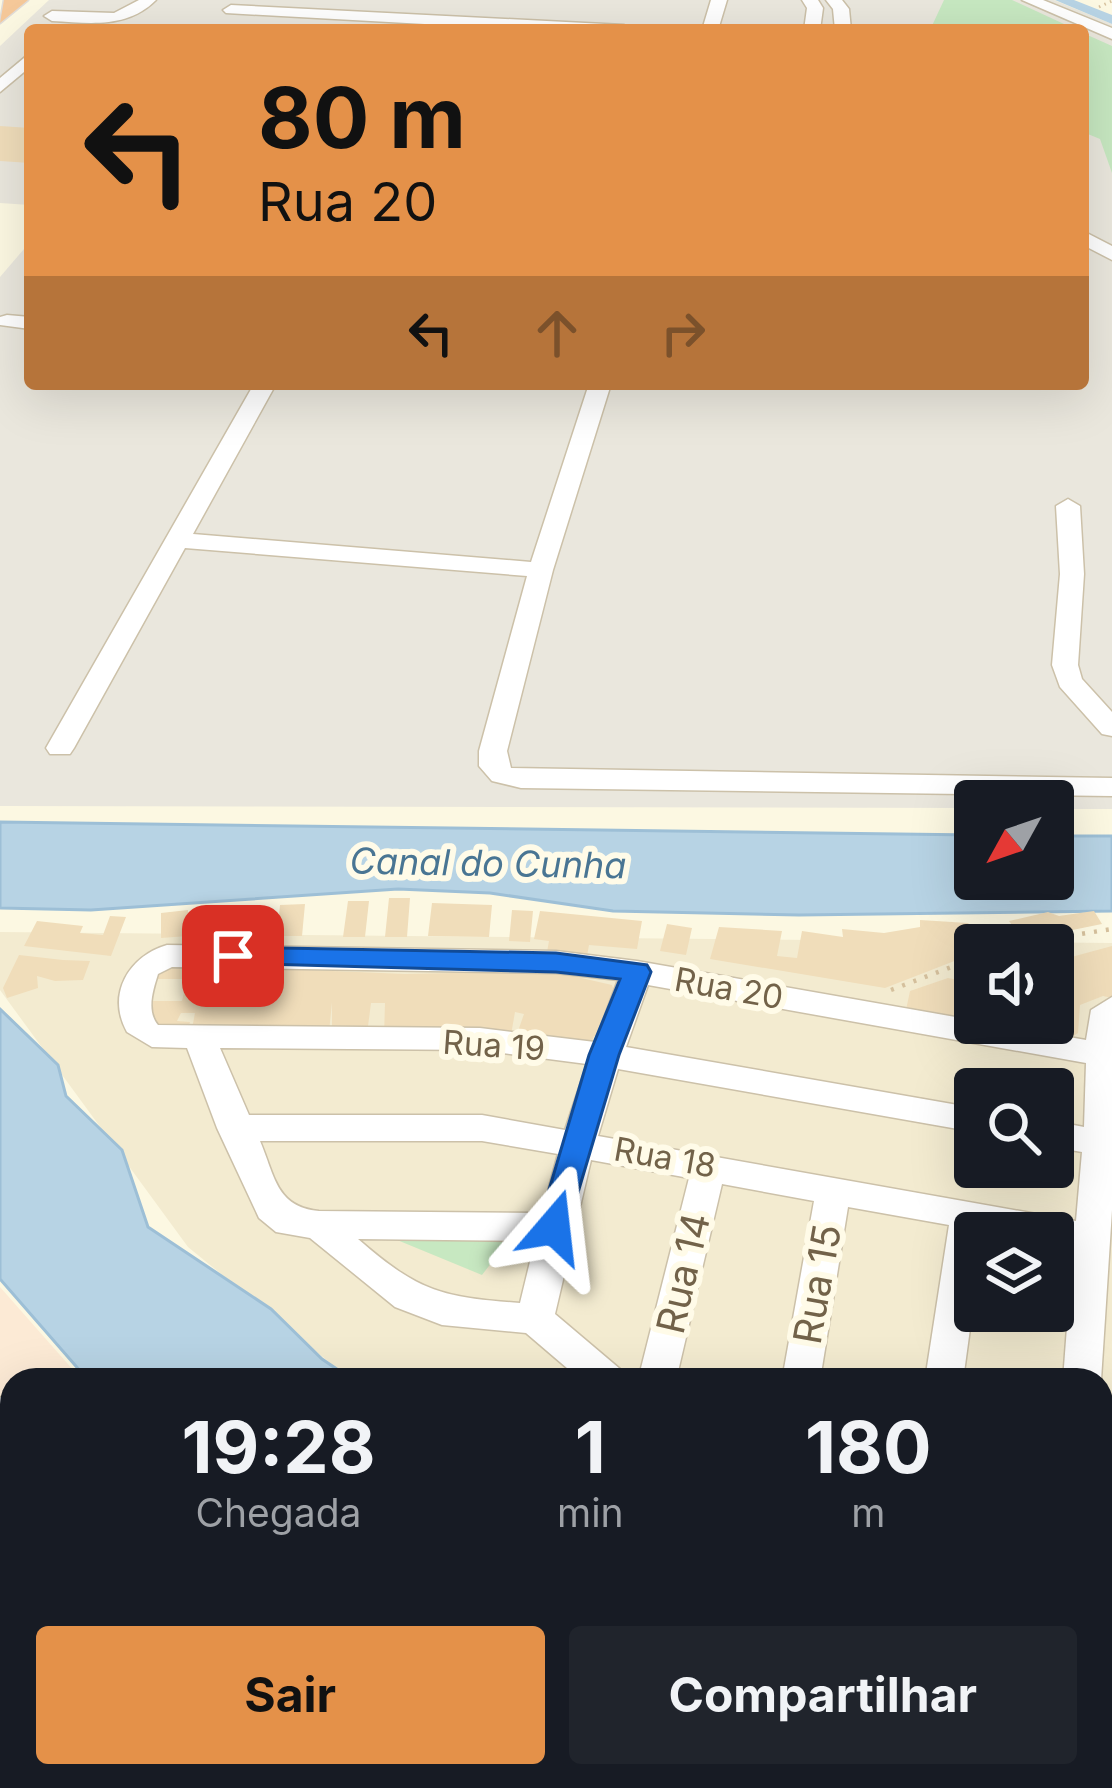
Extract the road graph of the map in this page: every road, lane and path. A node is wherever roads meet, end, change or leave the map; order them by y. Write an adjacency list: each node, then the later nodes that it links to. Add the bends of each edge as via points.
1 (17, 0): 8 (highway)
2 (71, 0): 9 (street)
3 (148, 0): 9 (street, via 117,20)
4 (1030, 0): 11 (street)
5 (1112, 1): 7 (path)
6 (235, 5): 10 (street)
7 (1099, 8)
8 (0, 16)
9 (47, 23)
10 (449, 24)
11 (1088, 24)
12 (24, 64): 13 (street)
13 (0, 87)
14 (7, 321): 15 (street)
15 (24, 322)
16 (263, 390): 19 (street)
17 (598, 390): 20 (street)
18 (1068, 506): 21 (street, via 1065,665 1069,681)
19 (179, 540): 20 (street); 22 (street)
20 (541, 570): 23 (street, via 493,752 502,775)
21 (1112, 728)
22 (60, 748)
23 (1112, 787)
24 (1112, 929): 25 (path)
25 (1074, 935)
26 (637, 972): 28 (street, Rua 20, via 556,962 166,956 144,968 139,986 135,1021); 30 (street); 31 (street, Rua 20)
27 (1109, 1010): 31 (street)
28 (152, 1036): 29 (street, Rua 19)
29 (200, 1039): 30 (street, Rua 19, via 480,1039); 33 (street)
30 (604, 1055): 32 (street, Rua 19); 36 (street)
31 (1104, 1055): 35 (street)
32 (954, 1116)
33 (234, 1128): 36 (street, Rua 18, via 482,1128); 40 (street, via 275,1214)
34 (1074, 1138): 35 (street)
35 (1100, 1142): 43 (street)
36 (580, 1143): 37 (street, Rua 18); 41 (street)
37 (709, 1165): 38 (street, Rua 18); 47 (street, Rua 14)
38 (834, 1188): 39 (street, Rua 18); 48 (street, Rua 15)
39 (963, 1212)
40 (319, 1226): 41 (street); 45 (street, via 388,1284 439,1310)
41 (554, 1227): 45 (street)
42 (1074, 1234): 43 (street, Rua 18)
43 (1090, 1237): 50 (street)
44 (954, 1310): 49 (street)
45 (535, 1318): 46 (street)
46 (593, 1368)
47 (661, 1368)
48 (802, 1368)
49 (946, 1368)
50 (1083, 1368)

